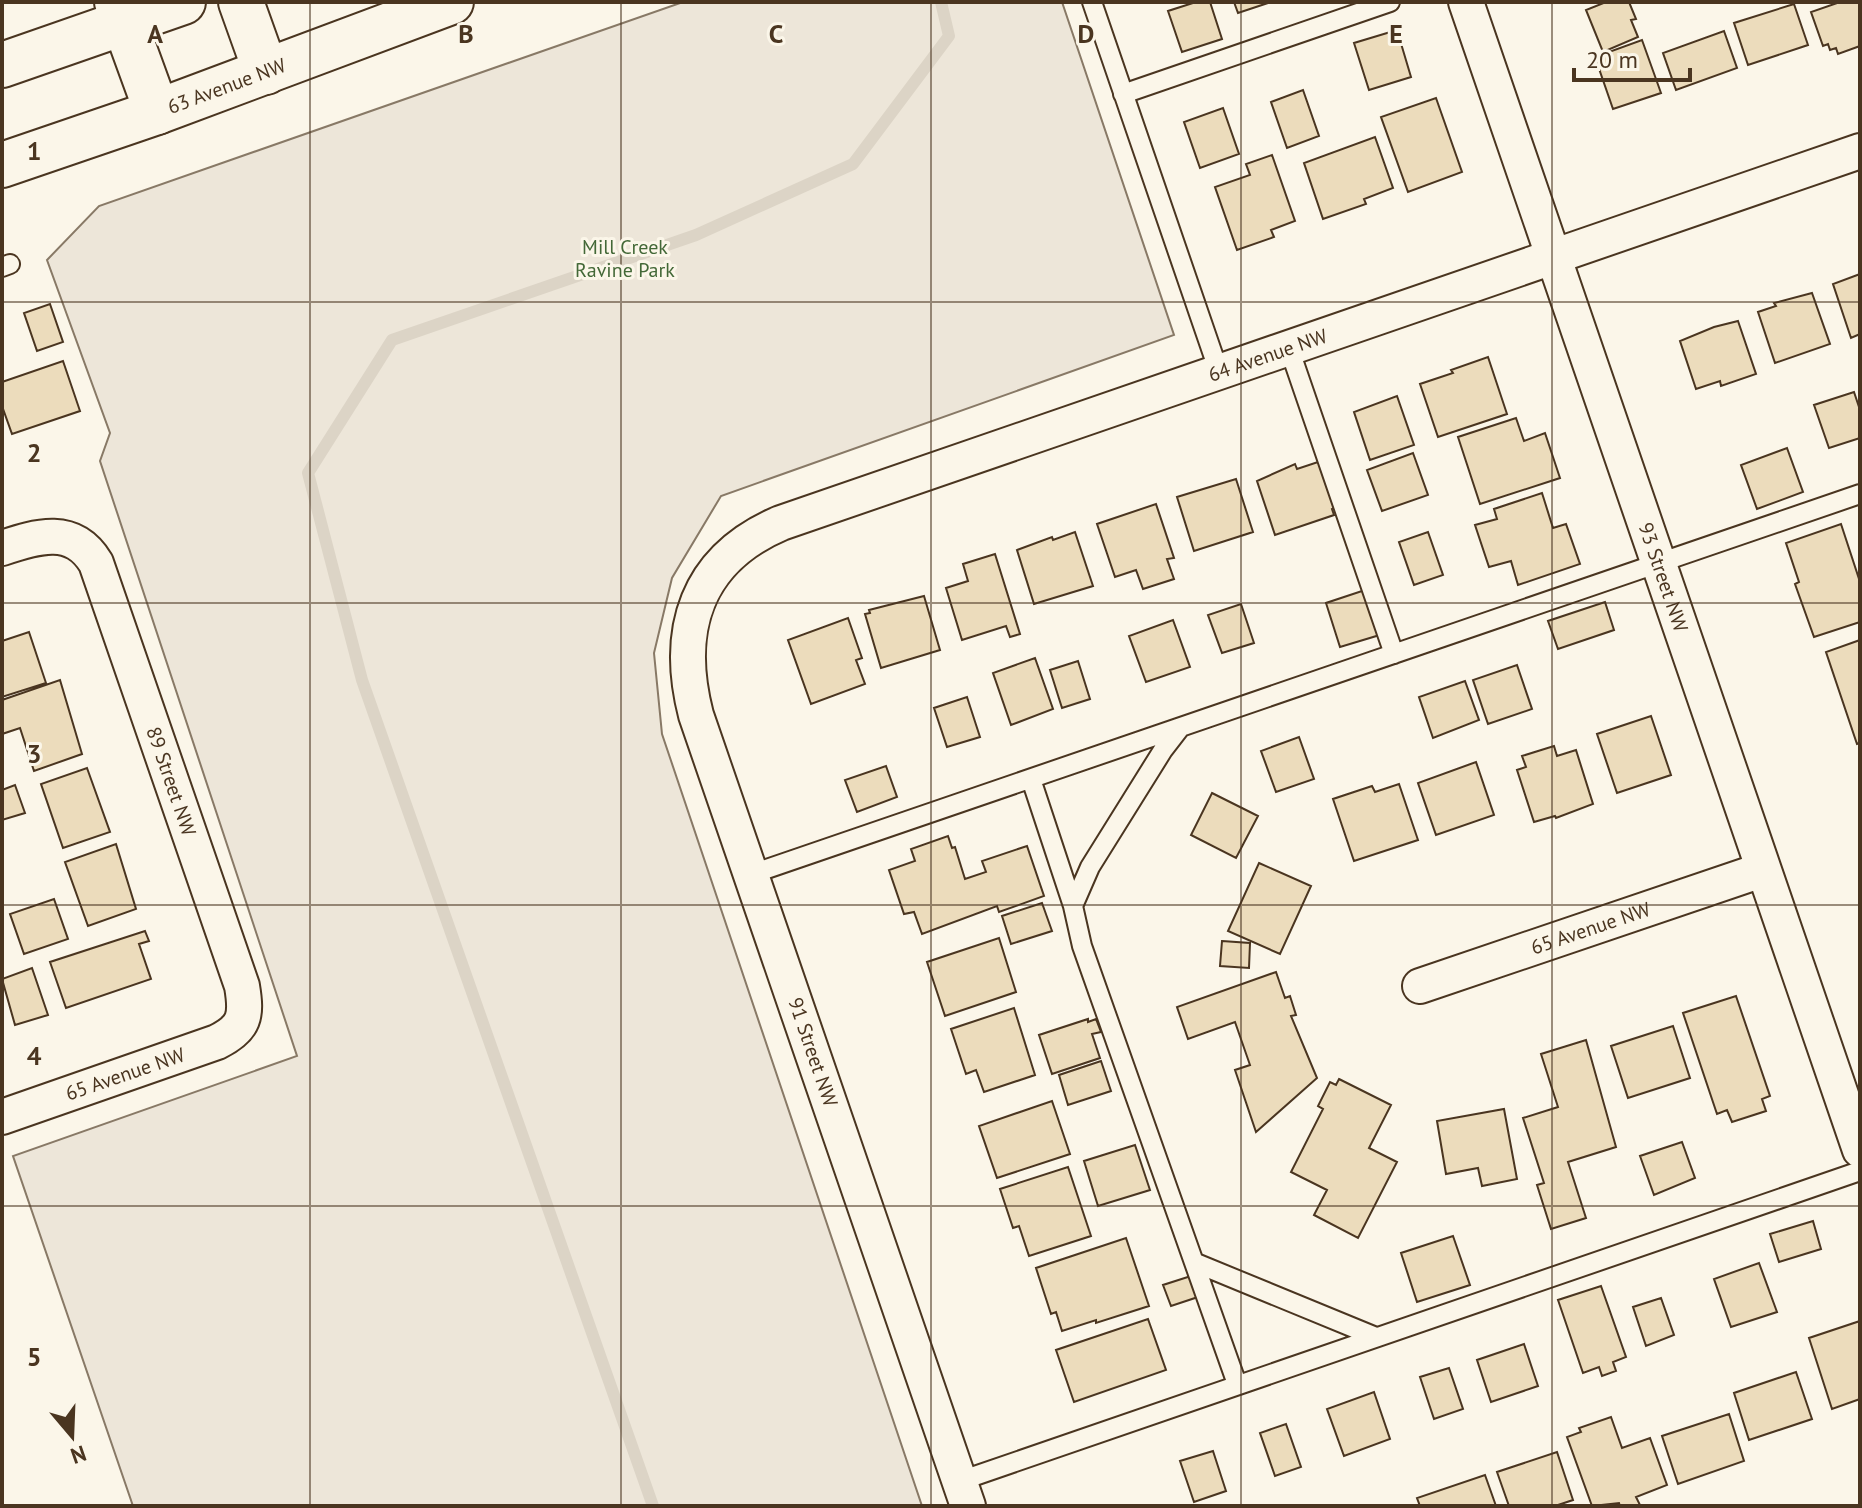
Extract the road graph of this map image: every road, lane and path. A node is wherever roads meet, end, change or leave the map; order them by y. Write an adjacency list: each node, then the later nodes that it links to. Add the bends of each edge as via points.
1 (183, 2): 7 (main road)
2 (241, 2): 9 (main road)
3 (451, 2): 9 (main road, 63 Avenue NW)
4 (1092, 2): 10 (lane)
5 (1390, 2): 10 (lane)
6 (1466, 2): 14 (street, 93 Street NW)
7 (121, 12): 8 (main road); 11 (main road)
8 (2, 65)
9 (266, 72): 11 (main road, 63 Avenue NW)
10 (1123, 94): 16 (lane)
11 (157, 112): 13 (main road, 63 Avenue NW)
12 (1860, 151): 14 (street, 64 Avenue NW)
13 (2, 165)
14 (1553, 258): 15 (street, 64 Avenue NW); 19 (street, 93 Street NW)
15 (1289, 348): 16 (street, 64 Avenue NW); 21 (lane)
16 (1219, 372): 20 (street, 64 Avenue NW, via 763,531 729,554)
17 (1860, 494): 19 (lane)
18 (2, 548): 28 (street, 89 Street NW, via 37,537 67,538 81,544 96,563 242,986)
19 (1658, 563): 21 (lane); 24 (street, 93 Street NW)
20 (701, 593): 25 (street, 91 Street NW, via 688,641 690,692)
21 (1394, 654): 22 (lane)
22 (1180, 728): 23 (lane); 26 (lane, via 1090,867)
23 (1031, 779): 25 (lane); 26 (lane)
24 (1762, 870): 27 (street, 65 Avenue NW); 30 (street, 93 Street NW)
25 (752, 874): 35 (street, 91 Street NW)
26 (1073, 906): 32 (lane, via 1082,946)
27 (1420, 986)
28 (242, 1023): 29 (street, 65 Avenue NW, via 217,1042)
29 (2, 1117)
30 (1860, 1150)
31 (1860, 1171): 33 (lane)
32 (1196, 1263): 33 (lane); 34 (lane)
33 (1376, 1337): 34 (lane)
34 (1237, 1384): 35 (lane)
35 (964, 1494)

